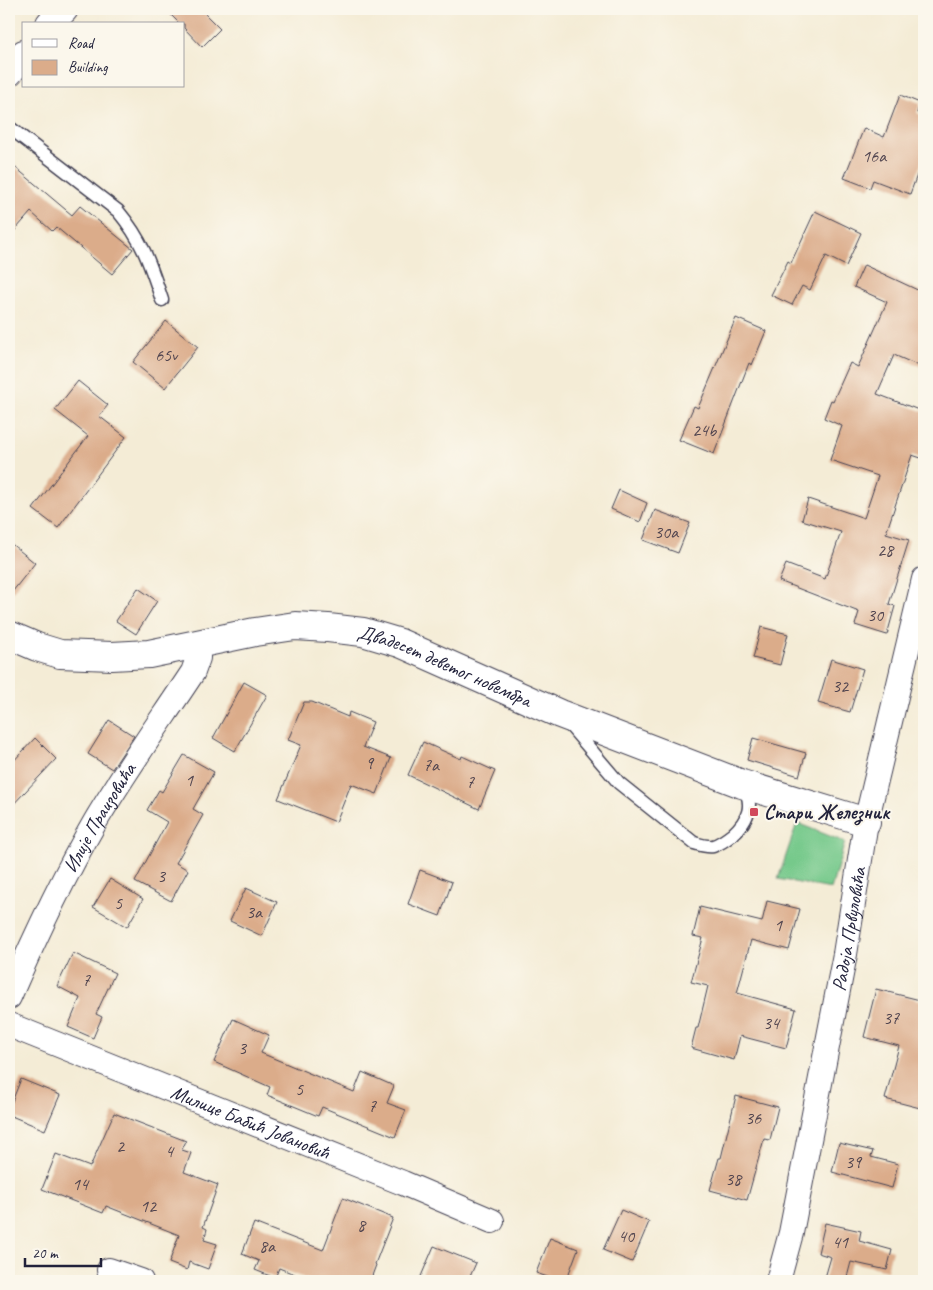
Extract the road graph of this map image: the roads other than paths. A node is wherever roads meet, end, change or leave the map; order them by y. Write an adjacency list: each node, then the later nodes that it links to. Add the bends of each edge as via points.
1 (64, 9): 2 (street)
2 (52, 22)
3 (22, 56): 4 (street)
4 (9, 72)
5 (9, 127): 6 (lane, via 118,211 132,228 147,256)
6 (162, 300)
7 (924, 579): 12 (street, Радоја Првуловића)
8 (9, 635): 9 (street, Двадесет деветог новембра, via 60,654 85,656 149,654)
9 (198, 644): 10 (street, Двадесет деветог новембра, via 296,626 363,632 408,646); 13 (street, Илије Праизовића, via 193,672 95,823 41,923)
10 (560, 714): 11 (street, Двадесет деветог новембра); 11 (lane, via 619,783 694,843 716,845 740,827 749,811 747,793)
11 (742, 784): 12 (street, Двадесет деветог новембра)
12 (866, 822): 18 (street, Радоја Првуловића, via 845,954 791,1233)
13 (9, 997)
14 (9, 1025): 15 (street, Милице Бабић Јовановић)
15 (492, 1221)
16 (109, 1270): 17 (street)
17 (140, 1281)
18 (778, 1281)

